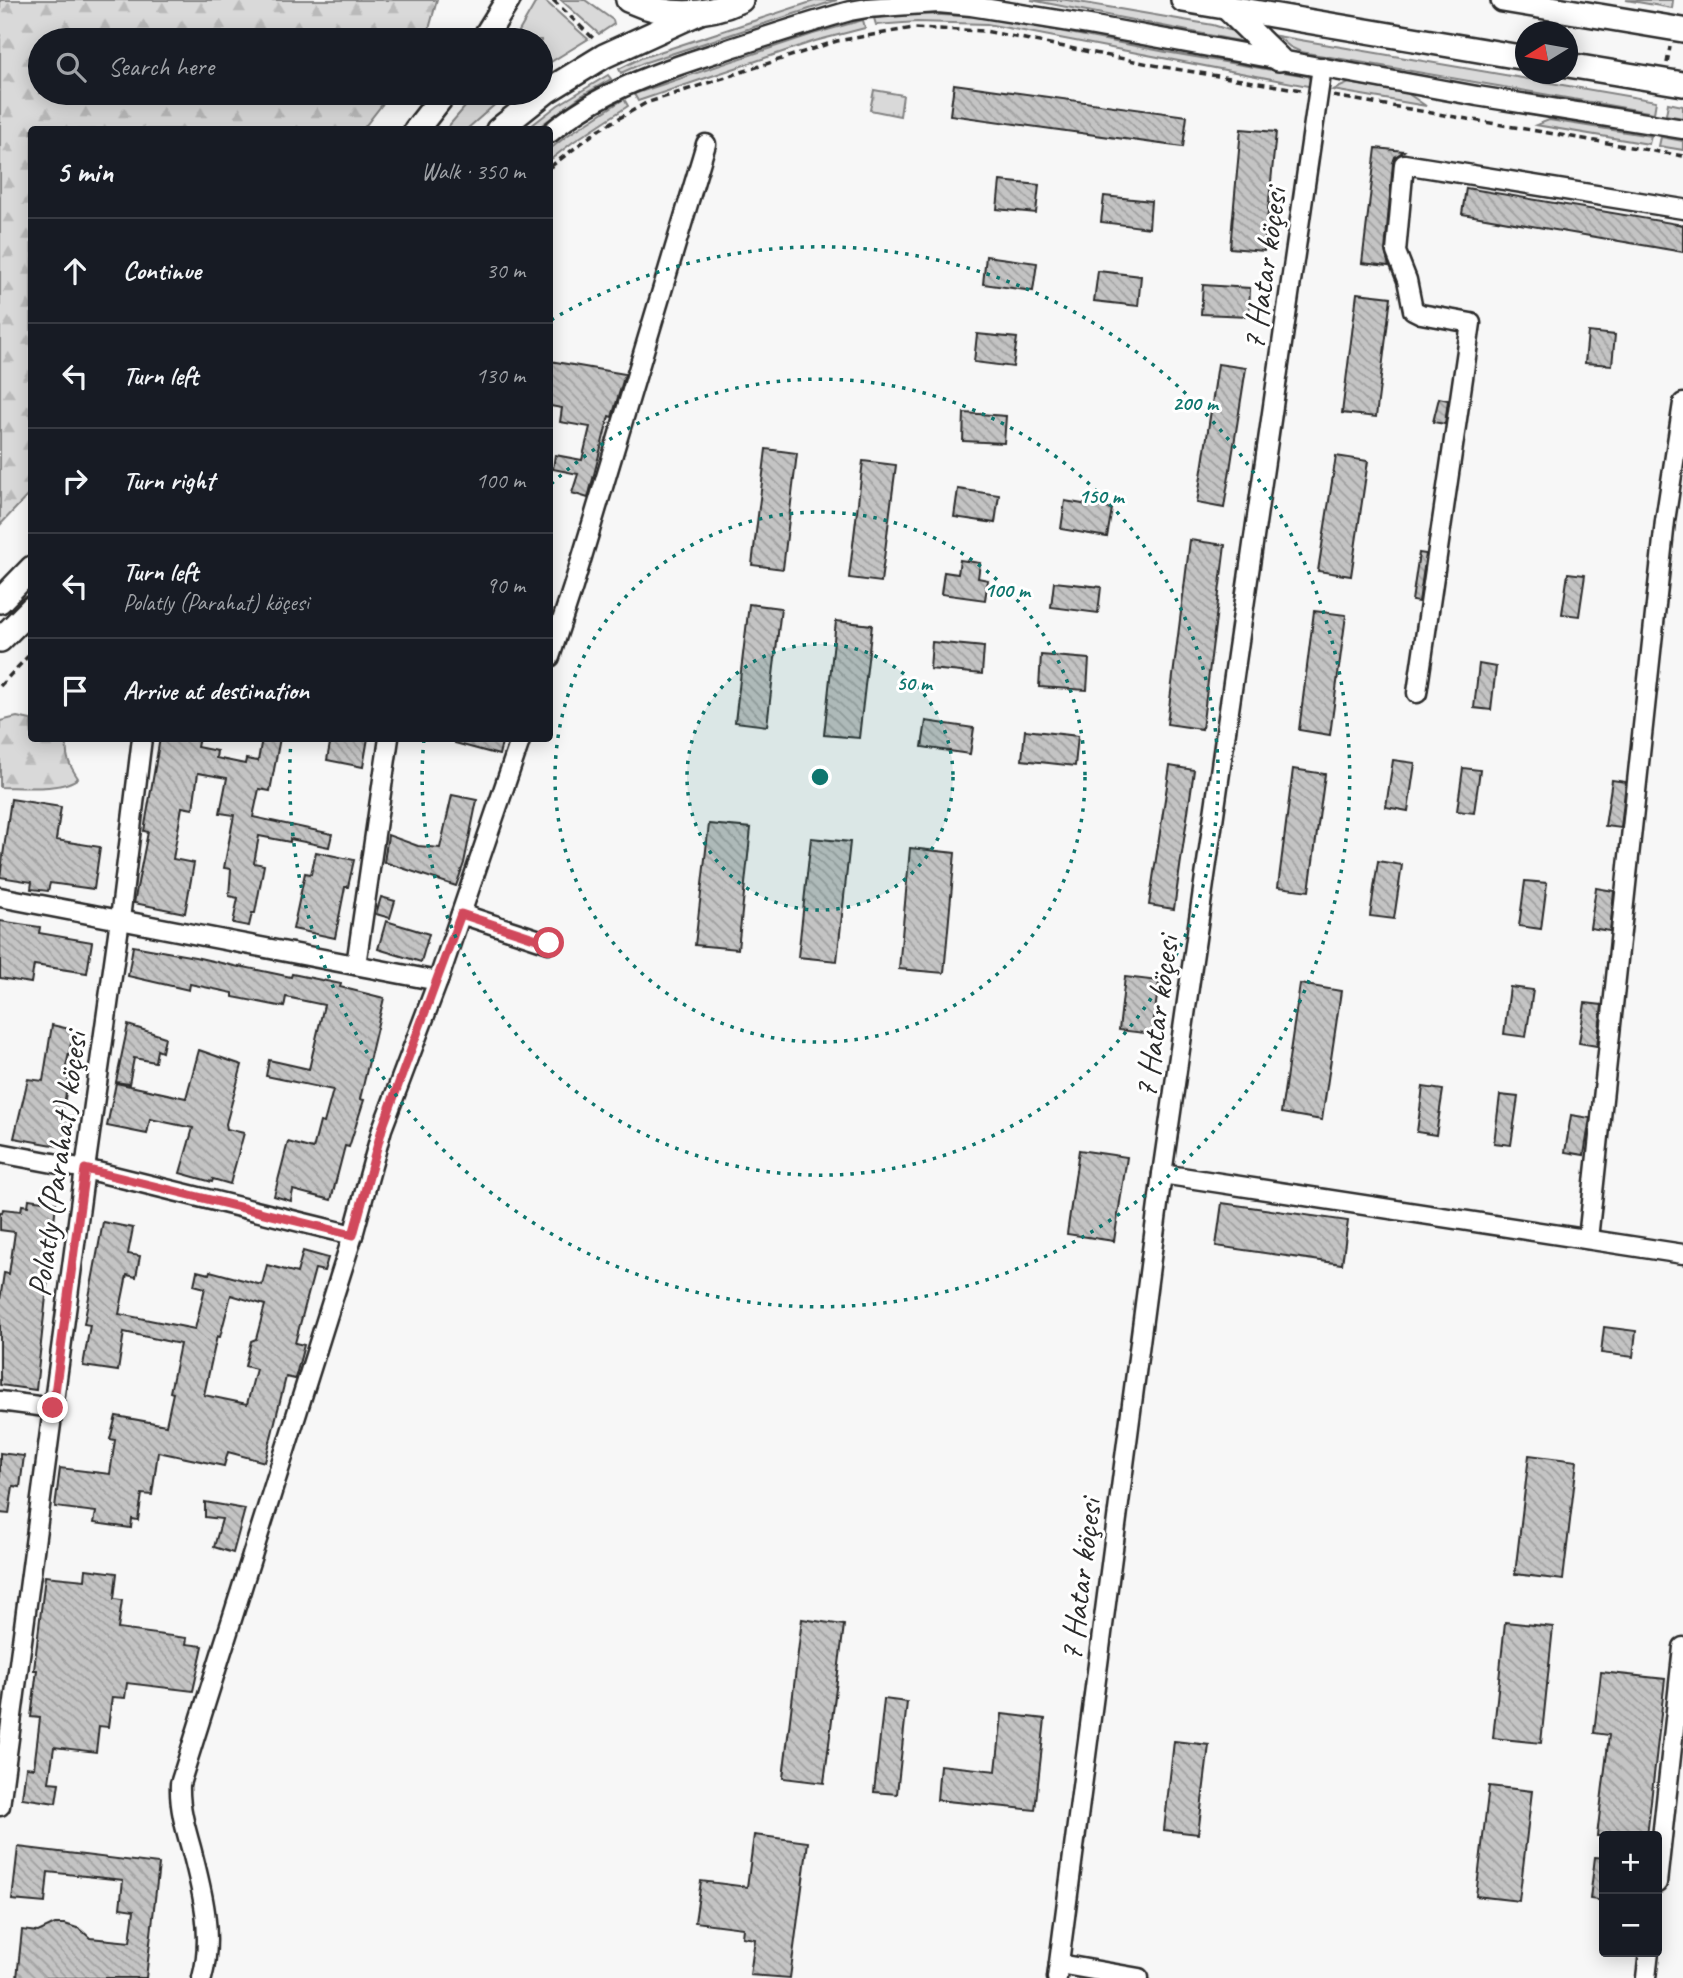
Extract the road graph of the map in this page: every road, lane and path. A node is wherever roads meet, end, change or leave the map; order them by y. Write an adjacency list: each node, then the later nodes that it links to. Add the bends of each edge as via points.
1 (508, 0): 8 (main road)
2 (628, 0): 7 (main road, via 664,12)
3 (741, 0): 7 (main road)
4 (1183, 0): 6 (main road)
5 (1503, 0): 9 (main road)
6 (1226, 7): 10 (main road); 11 (main road)
7 (698, 13): 15 (main road, via 604,56)
8 (491, 28)
9 (1683, 30)
10 (1515, 56)
11 (1279, 59): 12 (street); 22 (street, via 971,6 938,3 867,8 816,20 648,76 609,94)
12 (1322, 67): 16 (street, 7 Hatar köçesi); 21 (street)
13 (1578, 67): 14 (main road)
14 (1683, 84)
15 (553, 87)
16 (1318, 93): 24 (path); 25 (path, via 985,31 913,28 851,37 646,103 583,140); 47 (street, 7 Hatar köçesi)
17 (436, 105): 19 (main road)
18 (529, 105): 20 (main road)
19 (419, 126)
20 (503, 126)
21 (1683, 129)
22 (553, 131)
23 (706, 144): 32 (street)
24 (1683, 156)
25 (553, 165)
26 (1683, 209): 35 (street, via 1404,164 1396,253 1413,310 1471,323)
27 (1683, 403): 49 (street, via 1665,521)
28 (28, 572): 29 (main road)
29 (0, 601)
30 (28, 612): 31 (main road)
31 (0, 640)
32 (553, 648)
33 (28, 656): 34 (path)
34 (0, 686)
35 (1417, 693)
36 (142, 742): 41 (street, Polatly (Parahat) köçesi)
37 (388, 742): 43 (street)
38 (521, 742): 40 (street)
39 (0, 897): 41 (street)
40 (461, 914): 42 (street); 44 (street)
41 (120, 919): 43 (street); 46 (street, Polatly (Parahat) köçesi)
42 (549, 943)
43 (356, 965): 44 (street)
44 (438, 981): 48 (street, via 382,1129)
45 (0, 1153): 46 (street)
46 (85, 1169): 48 (street); 52 (street, Polatly (Parahat) köçesi)
47 (1162, 1174): 49 (street); 57 (street, 7 Hatar köçesi)
48 (353, 1235): 58 (street, via 180,1783 206,1924)
49 (1588, 1239): 50 (street)
50 (1683, 1254)
51 (0, 1401): 52 (street)
52 (53, 1408): 54 (street, Polatly (Parahat) köçesi)
53 (1683, 1647): 55 (street)
54 (0, 1806)
55 (1662, 1838)
56 (1648, 1957): 60 (street)
57 (1058, 1971): 59 (street)
58 (202, 1978)
59 (1139, 1978)
60 (1646, 1978)

